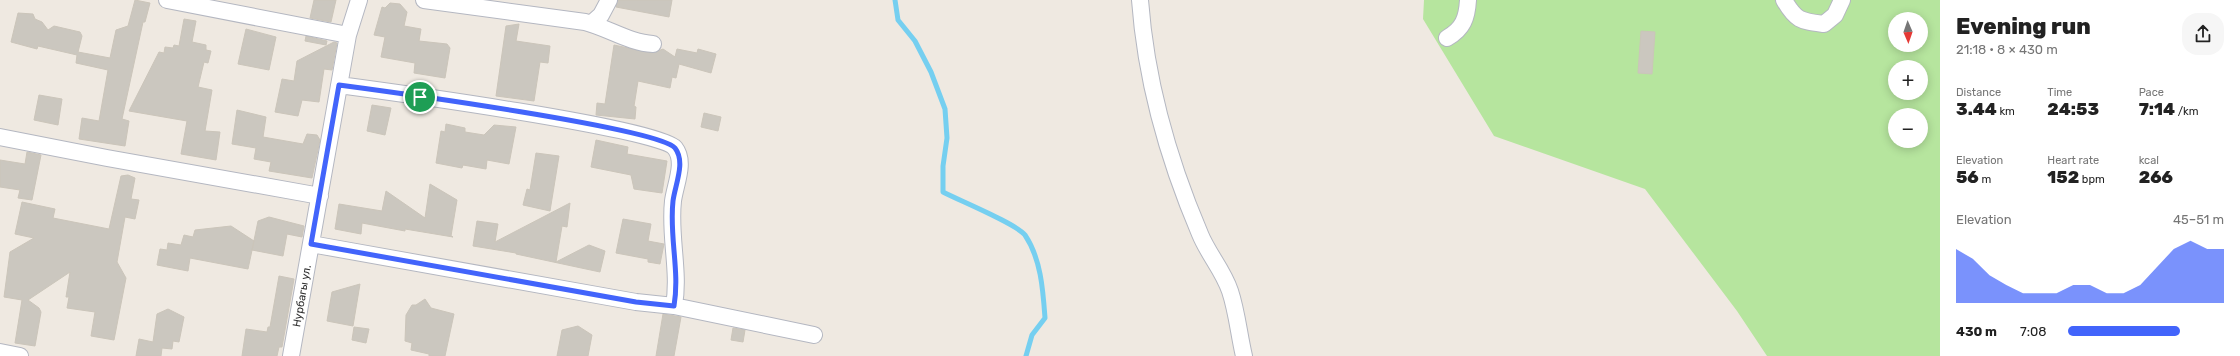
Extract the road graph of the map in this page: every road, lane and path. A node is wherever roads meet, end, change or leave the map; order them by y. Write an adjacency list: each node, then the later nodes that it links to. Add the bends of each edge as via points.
1 (167, 0): 10 (street)
2 (359, 0): 10 (street, Нурбагы ул.)
3 (424, 0): 9 (street)
4 (609, 0): 9 (street, via 601,15)
5 (1140, 0): 22 (street, via 1147,63 1164,139 1201,236 1218,263 1230,290)
6 (1468, 0): 11 (street, via 1467,14 1462,26)
7 (1784, 0): 8 (street, via 1793,16 1807,22 1824,24 1835,14)
8 (1842, 0)
9 (592, 23): 12 (street, via 643,44)
10 (348, 35): 13 (street, Нурбагы ул.)
11 (1447, 38)
12 (653, 44)
13 (339, 85): 15 (street, Нурбагы ул.); 17 (street, via 592,125 668,142 675,148 680,164 672,213 677,274)
14 (0, 137): 15 (street)
15 (320, 196): 16 (street, Нурбагы ул.)
16 (311, 244): 17 (street, via 636,302); 21 (street, Нурбагы ул.)
17 (674, 306): 18 (street, via 701,314)
18 (814, 335)
19 (0, 352): 20 (street)
20 (20, 356)
21 (291, 356)
22 (1244, 356)

